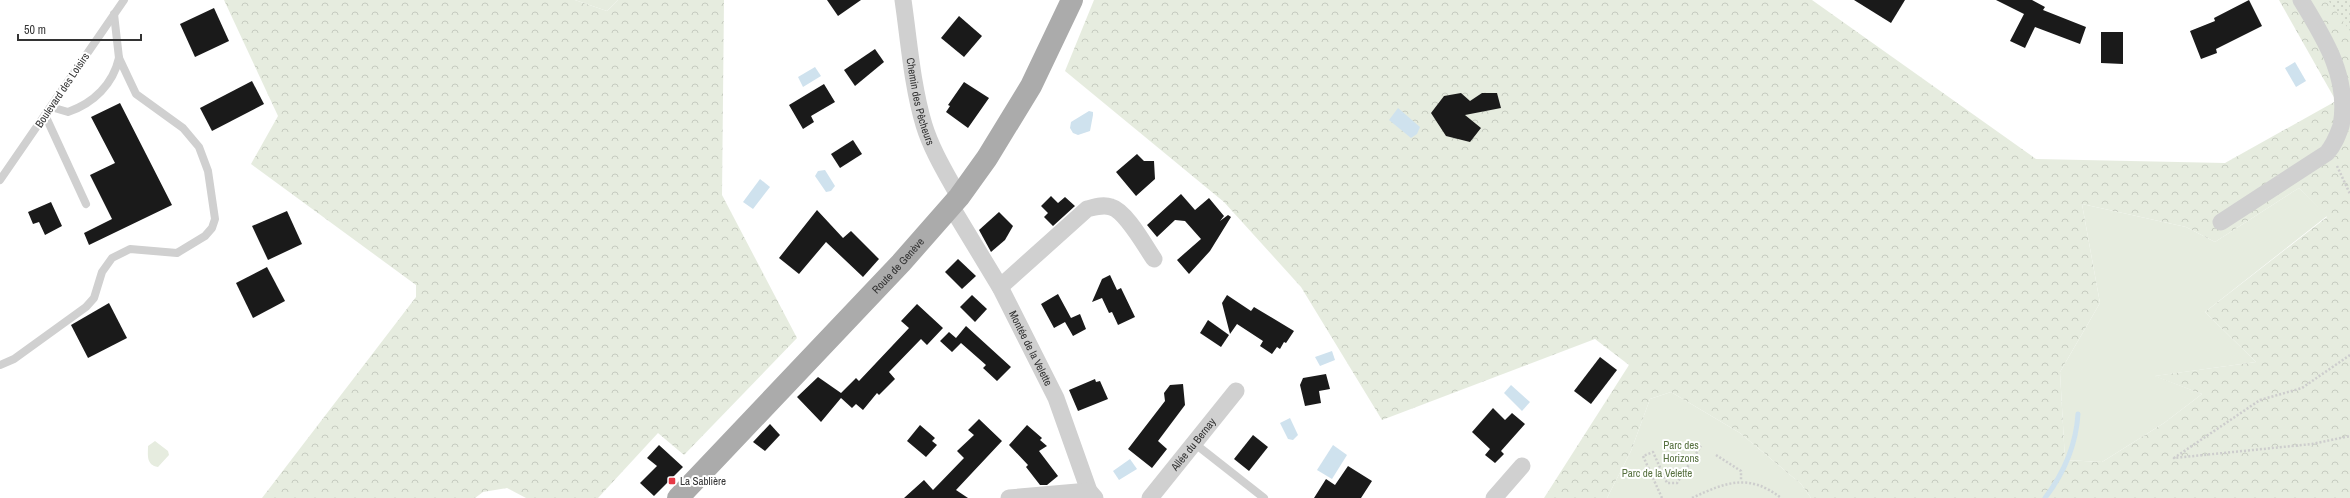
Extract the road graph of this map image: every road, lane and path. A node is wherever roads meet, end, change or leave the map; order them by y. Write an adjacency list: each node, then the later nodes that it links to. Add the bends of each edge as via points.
1 (124, 0): 5 (lane, Boulevard des Loisirs)
2 (903, 0): 12 (street, Chemin des Pêcheurs, via 924,125)
3 (1072, 0): 12 (main road, Route de Genève, via 1031,86 987,158)
4 (2301, 0): 9 (street, via 2341,66 2346,84 2348,98 2344,119)
5 (114, 14): 6 (lane); 7 (lane, Boulevard des Loisirs)
6 (119, 58): 7 (lane, via 113,78 95,98 68,112); 18 (lane, via 136,94 183,128 199,147 208,171 215,219 212,228 197,242 177,253 130,248 112,258 102,272 94,298 86,307 14,359)
7 (51, 107): 8 (lane, Boulevard des Loisirs)
8 (45, 115): 10 (lane, Boulevard des Loisirs); 13 (lane)
9 (2334, 145): 11 (path, via 2337,164); 14 (street, via 2327,153)
10 (0, 180)
11 (2350, 194)
12 (955, 201): 16 (street, Montée de la Velette); 27 (main road, Route de Genève, via 901,263)
13 (86, 204)
14 (2221, 222)
15 (1154, 259): 16 (street, via 1122,214 1112,207 1100,206 1087,209)
16 (1000, 287): 26 (street, Montée de la Velette, via 1056,398)
17 (2350, 355): 20 (path, via 2302,388 2260,400 2174,458 2312,444)
18 (0, 365)
19 (1236, 391): 21 (street, Allée du Bernay)
20 (2350, 436)
21 (1194, 443): 29 (street, Allée du Bernay); 30 (lane)
22 (1701, 446): 32 (path, via 1676,483 1667,483 1653,452 1643,456)
23 (1716, 455): 25 (path, via 1741,471)
24 (1522, 466): 31 (street)
25 (1741, 481): 33 (path, via 1716,486); 34 (path, via 1769,489)
26 (1092, 494): 28 (street)
27 (678, 498)
28 (1009, 498)
29 (1150, 498)
30 (1264, 498)
31 (1494, 498)
32 (1662, 498)
33 (1692, 498)
34 (1781, 498)

